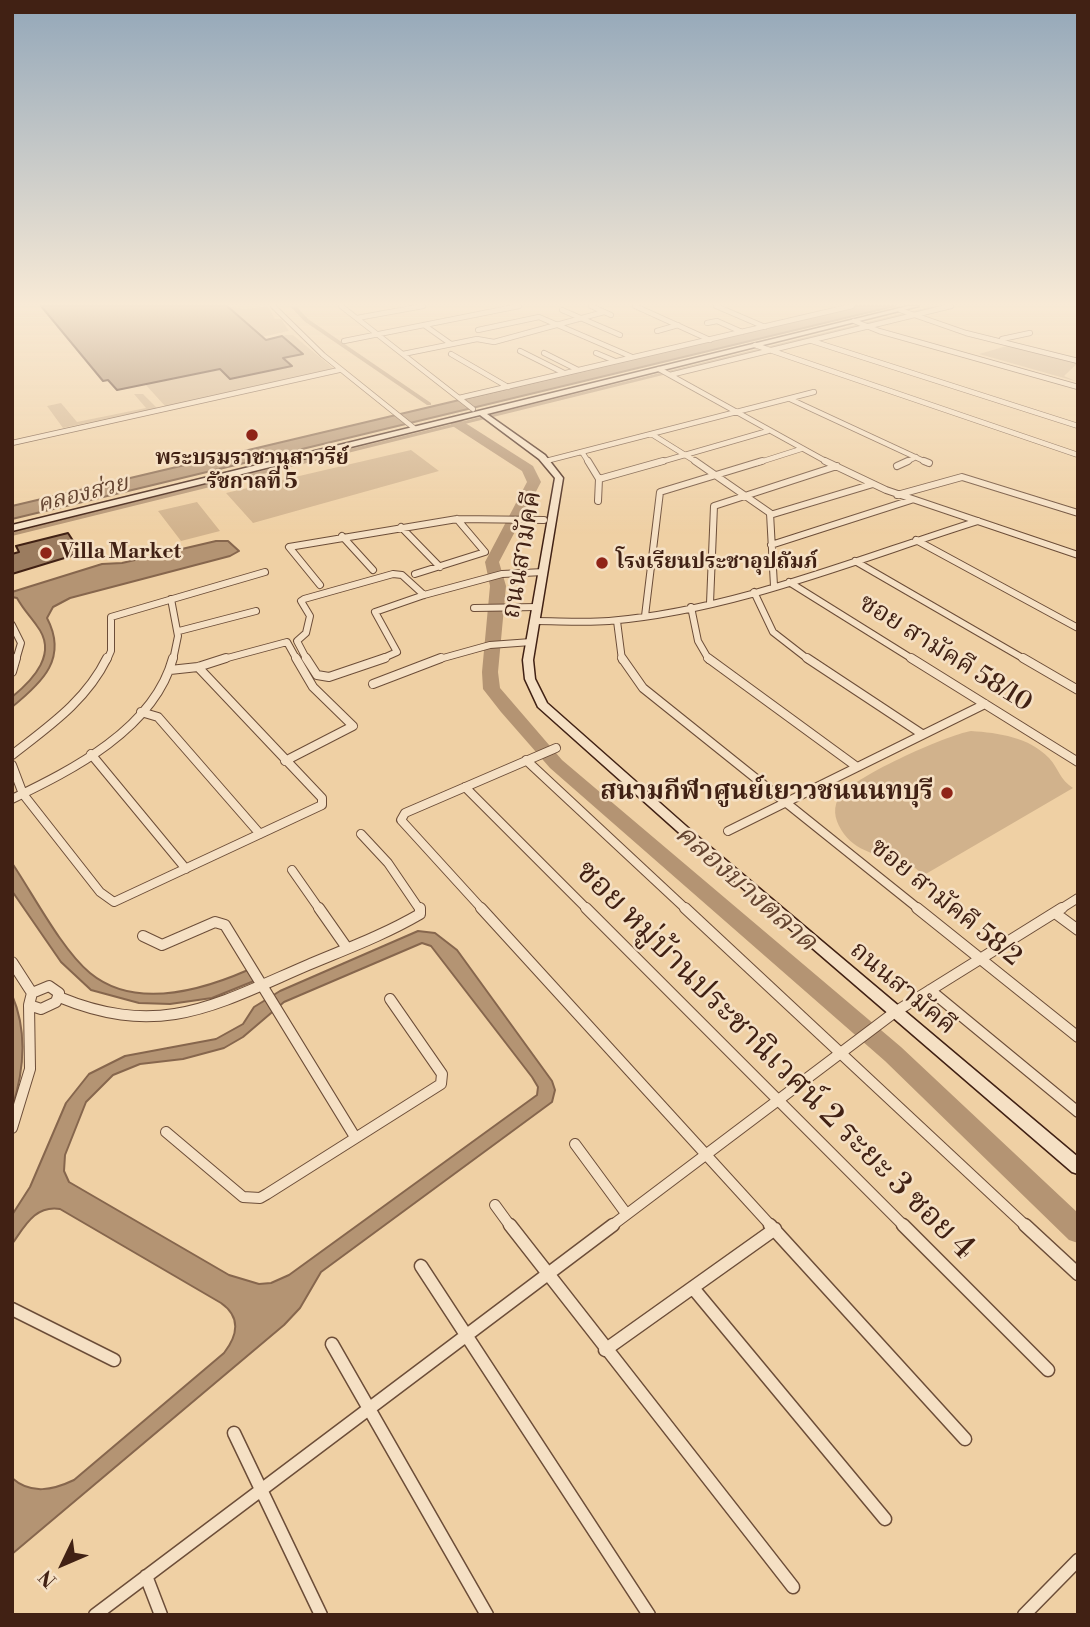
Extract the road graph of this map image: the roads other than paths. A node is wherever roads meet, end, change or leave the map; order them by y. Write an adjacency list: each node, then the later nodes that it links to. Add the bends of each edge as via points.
1 (286, 382): 20 (street)
2 (355, 382): 17 (street)
3 (438, 382): 13 (street)
4 (499, 382): 10 (street)
5 (528, 382): 10 (street)
6 (622, 382): 15 (main road)
7 (682, 382): 14 (street)
8 (859, 382): 24 (street)
9 (938, 382): 16 (street)
10 (508, 387): 13 (street)
11 (814, 392): 12 (street)
12 (790, 398): 14 (street); 25 (street)
13 (460, 399): 15 (street)
14 (734, 413): 18 (street); 19 (street)
15 (483, 414): 17 (main road); 26 (main road, ถนนสามัคคี)
16 (1078, 426)
17 (412, 427): 43 (main road)
18 (768, 431): 21 (street); 23 (street)
19 (653, 435): 22 (street); 23 (street)
20 (12, 443)
21 (801, 449): 28 (street); 30 (street)
22 (582, 452): 26 (street); 31 (street)
23 (686, 454): 30 (street); 31 (street)
24 (1078, 455)
25 (916, 457): 27 (street); 29 (street)
26 (546, 461): 52 (main road, ถนนสามัคคี, via 559,484)
27 (929, 463)
28 (836, 466): 32 (street); 33 (street)
29 (897, 466)
30 (717, 474): 33 (street); 65 (street, via 660,492)
31 (599, 479): 36 (street)
32 (873, 484): 34 (street); 38 (street)
33 (747, 494): 38 (street); 60 (street, via 713,506)
34 (897, 495): 35 (street); 37 (street, via 962,477)
35 (911, 500): 41 (street); 46 (street)
36 (598, 501)
37 (1078, 513)
38 (770, 515): 46 (street)
39 (457, 519): 40 (street); 42 (street); 49 (street, via 485,552)
40 (544, 520)
41 (978, 521): 45 (street); 47 (street)
42 (401, 527): 44 (street); 49 (street)
43 (12, 528)
44 (342, 536): 50 (street); 55 (street, via 288,549)
45 (916, 540): 48 (street); 69 (street)
46 (771, 545): 56 (street)
47 (1078, 555)
48 (855, 561): 54 (street); 76 (street)
49 (440, 567): 53 (street)
50 (373, 570)
51 (265, 572): 59 (street)
52 (544, 572): 58 (street, via 487,575); 61 (main road, ถนนสามัคคี)
53 (415, 574)
54 (789, 582): 56 (street); 77 (street, ซอย สามัคคี 58/10)
55 (320, 585)
56 (774, 586): 57 (street)
57 (754, 592): 60 (street); 79 (street, via 773,632 785,644)
58 (425, 596): 58 (street, via 402,575 393,574 304,598 301,601 310,616 298,645 323,678 388,657 397,652 375,612)
59 (171, 599): 70 (street); 82 (street, via 111,617 111,650 97,679 70,710)
60 (710, 603): 62 (street)
61 (537, 607): 63 (street); 66 (main road, ถนนสามัคคี)
62 (691, 607): 65 (street); 87 (street, via 698,641 711,663)
63 (474, 608)
64 (256, 611): 70 (street)
65 (645, 616): 67 (street)
66 (534, 621): 67 (street); 71 (main road, ถนนสามัคคี)
67 (617, 621): 91 (street, ซอย สามัคคี 58/2, via 622,660 635,680)
68 (12, 625): 74 (street, via 21,643)
69 (1078, 628)
70 (178, 631): 73 (street)
71 (531, 642): 75 (street, via 484,646); 110 (main road, ถนนสามัคคี, via 528,671 532,688 556,720)
72 (198, 667): 73 (street); 84 (street); 84 (street, via 287,642 313,687 353,726)
73 (170, 670): 78 (street)
74 (12, 672)
75 (373, 684)
76 (1078, 690)
77 (985, 704): 79 (street); 85 (street, ซอย สามัคคี 58/10)
78 (141, 712): 81 (street); 93 (street, via 158,717)
79 (922, 734): 87 (street)
80 (556, 748): 83 (street)
81 (91, 754): 89 (street); 95 (street)
82 (12, 755)
83 (526, 760): 88 (street); 112 (street)
84 (285, 761): 93 (street, via 324,803)
85 (1078, 762)
86 (12, 765): 89 (street)
87 (857, 767): 91 (street)
88 (465, 787): 113 (street, ซอย หมู่บ้านประชานิเวศน์ 2 ระยะ 3 ซอย 4); 119 (street, via 405,813 401,820)
89 (23, 794): 90 (street); 95 (street, via 100,892 114,901)
90 (12, 799)
91 (785, 803): 92 (street); 102 (street, ซอย สามัคคี 58/2)
92 (728, 831)
93 (260, 834): 95 (street)
94 (361, 834): 101 (street, via 388,863 421,912)
95 (186, 869)
96 (292, 870): 101 (street)
97 (1078, 898): 98 (street)
98 (1055, 913): 99 (street); 102 (street)
99 (1078, 930)
100 (143, 936): 104 (street, via 162,945 221,923)
101 (347, 948): 104 (street)
102 (981, 958): 105 (street); 111 (street, ซอย สามัคคี 58/2)
103 (12, 962): 106 (street)
104 (261, 985): 107 (street, via 193,1012 157,1019 103,1014); 117 (street)
105 (930, 990): 110 (street); 114 (street)
106 (32, 993): 107 (street, via 49,986); 109 (street)
107 (59, 997): 109 (street, via 49,1007)
108 (390, 999): 117 (street, via 443,1079 436,1088)
109 (29, 1005): 115 (street, via 30,1068)
110 (895, 1012): 112 (street); 120 (main road, ถนนสามัคคี)
111 (1078, 1037)
112 (841, 1054): 113 (street); 126 (street)
113 (775, 1101): 119 (street); 133 (street, ซอย หมู่บ้านประชานิเวศน์ 2 ระยะ 3 ซอย 4)
114 (1078, 1112)
115 (12, 1128)
116 (166, 1132): 117 (street, via 243,1197 253,1198 267,1194)
117 (355, 1137)
118 (575, 1144): 122 (street)
119 (704, 1155): 122 (street); 123 (street)
120 (1078, 1167)
121 (495, 1205): 125 (street)
122 (625, 1212): 125 (street)
123 (775, 1229): 127 (street); 136 (street)
124 (421, 1266): 129 (street)
125 (547, 1273): 129 (street); 131 (street)
126 (1078, 1275)
127 (693, 1288): 131 (street); 138 (street)
128 (12, 1310): 132 (street)
129 (465, 1334): 134 (street); 146 (street)
130 (332, 1344): 134 (street)
131 (605, 1350): 141 (street)
132 (114, 1360)
133 (1048, 1370)
134 (368, 1408): 137 (street); 145 (street)
135 (234, 1433): 137 (street)
136 (965, 1439)
137 (261, 1489): 140 (street); 144 (street)
138 (885, 1520)
139 (1078, 1560): 147 (street)
140 (146, 1576): 142 (street); 143 (street)
141 (793, 1587)
142 (94, 1615)
143 (161, 1615)
144 (321, 1615)
145 (487, 1615)
146 (649, 1615)
147 (1024, 1615)

